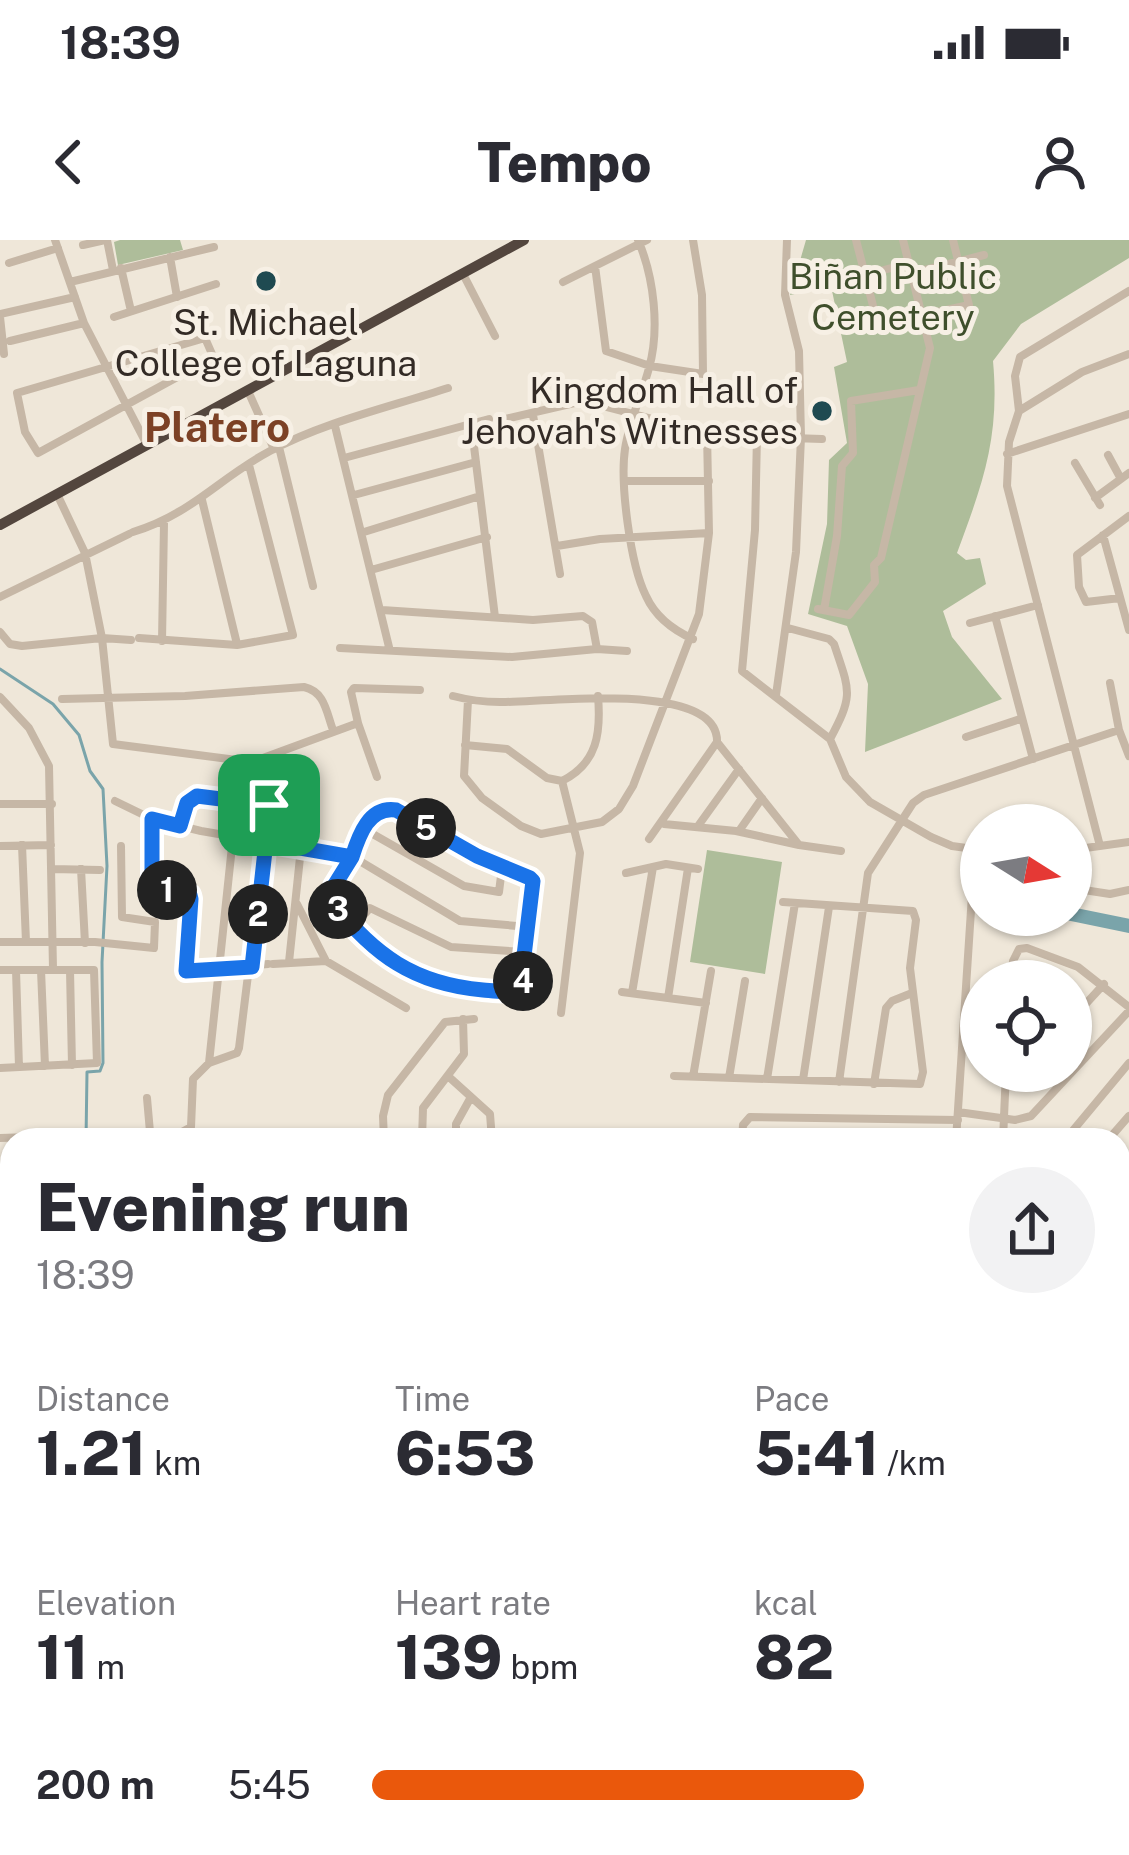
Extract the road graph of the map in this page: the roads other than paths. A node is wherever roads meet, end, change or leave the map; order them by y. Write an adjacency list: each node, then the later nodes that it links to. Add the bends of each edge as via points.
1 (106, 240): 12 (street); 21 (street)
2 (182, 240): 14 (street)
3 (524, 240): 11 (highway)
4 (693, 240): 40 (street, via 703,374)
5 (788, 240): 57 (street, via 785,295 800,351)
6 (856, 240): 23 (street)
7 (903, 240): 20 (street)
8 (952, 240): 17 (street)
9 (642, 241): 19 (street); 40 (street, via 652,300)
10 (57, 244): 18 (street); 24 (street)
11 (506, 244): 22 (highway)
12 (82, 245)
13 (214, 247): 14 (street)
14 (186, 254): 16 (street)
15 (984, 255): 17 (street)
16 (170, 257): 21 (street); 29 (street)
17 (958, 262): 20 (street); 32 (street, via 969,305)
18 (9, 263)
19 (595, 266): 25 (street); 40 (street, via 606,351)
20 (911, 268): 23 (street); 32 (street)
21 (117, 269): 24 (street); 30 (street)
22 (463, 274): 35 (street); 43 (highway)
23 (865, 275): 32 (street, via 878,325)
24 (69, 282): 28 (street)
25 (563, 282)
26 (216, 284): 29 (street)
27 (1129, 291): 45 (street, via 1020,357)
28 (75, 297): 31 (street); 34 (street)
29 (177, 297): 30 (street)
30 (131, 311): 33 (street)
31 (0, 315): 38 (street)
32 (921, 315): 42 (street, via 930,348)
33 (114, 317)
34 (85, 323): 36 (street); 39 (street)
35 (495, 336)
36 (10, 341)
37 (1129, 354): 45 (street)
38 (4, 355)
39 (105, 365): 44 (street); 44 (street, via 192,339 205,338 211,348 205,362); 44 (street, via 16,393 30,444 38,453)
40 (650, 366): 46 (street)
41 (448, 388): 52 (street)
42 (919, 390): 42 (street, via 875,583 849,615 821,609 842,466 853,453 851,401)
43 (248, 391): 59 (highway); 60 (street)
44 (125, 406): 59 (street)
45 (1019, 411): 61 (street)
46 (635, 412): 48 (street, via 588,401); 54 (street); 68 (street)
47 (1129, 414): 61 (street)
48 (533, 415): 50 (street); 82 (street)
49 (489, 419): 51 (street)
50 (502, 420)
51 (471, 422): 63 (street); 64 (street)
52 (335, 426): 60 (street); 63 (street)
53 (722, 431): 54 (street)
54 (707, 433): 69 (street)
55 (757, 435): 56 (street); 57 (street); 107 (street, via 740,667)
56 (735, 436)
57 (801, 437): 58 (street); 94 (street)
58 (822, 440)
59 (146, 443): 70 (highway)
60 (277, 448): 66 (street); 86 (street)
61 (1007, 454): 89 (street, via 1007,486)
62 (1108, 454): 67 (street)
63 (344, 458): 71 (street)
64 (476, 462): 71 (street); 72 (street)
65 (1076, 463): 67 (street, via 1098,501)
66 (249, 465): 73 (street); 100 (street, via 293,635)
67 (1125, 476)
68 (626, 481): 69 (street); 81 (street)
69 (709, 481): 78 (street)
70 (56, 493): 76 (highway); 83 (street)
71 (354, 495): 77 (street)
72 (480, 496): 77 (street); 80 (street)
73 (202, 500): 75 (street); 100 (street)
74 (1129, 516): 79 (street)
75 (164, 523): 83 (street); 99 (street)
76 (0, 525)
77 (364, 532): 84 (street)
78 (709, 533): 81 (street); 98 (street)
79 (1102, 536): 88 (street); 88 (street, via 1077,555 1079,587 1086,602)
80 (487, 537): 84 (street); 92 (street)
81 (631, 537): 82 (street); 98 (street, via 646,596)
82 (557, 546): 85 (street)
83 (85, 554): 87 (street); 97 (street)
84 (371, 570): 90 (street)
85 (560, 574)
86 (313, 586)
87 (0, 597)
88 (1120, 598): 95 (street)
89 (1038, 605): 91 (street); 123 (street)
90 (382, 610): 92 (street); 101 (street)
91 (995, 616): 93 (street); 115 (street)
92 (495, 617): 103 (street, via 589,617)
93 (970, 623)
94 (788, 628): 107 (street); 120 (street, via 835,644 849,689)
95 (1129, 630)
96 (0, 632): 97 (street, via 22,646)
97 (102, 638): 99 (street); 111 (street)
98 (693, 639): 114 (street)
99 (162, 641): 100 (street)
100 (237, 645)
101 (389, 647): 102 (street); 103 (street, via 512,657)
102 (340, 648)
103 (597, 649): 104 (street)
104 (627, 651)
105 (1110, 682): 118 (street)
106 (420, 690): 116 (street, via 354,688)
107 (776, 695): 120 (street)
108 (453, 696): 113 (street)
109 (598, 696): 113 (street); 114 (street); 129 (street, via 596,748)
110 (0, 697): 133 (street, via 43,750)
111 (108, 699): 112 (street); 117 (street, via 304,687 317,690); 126 (street, via 113,744)
112 (62, 700)
113 (468, 700): 122 (street)
114 (664, 703): 121 (street, via 713,722); 141 (street, via 619,809)
115 (1020, 719): 119 (street); 125 (street)
116 (358, 723): 117 (street); 128 (street)
117 (333, 730): 126 (street)
118 (1119, 730): 123 (street); 124 (street)
119 (966, 737)
120 (830, 739): 136 (street, via 846,777)
121 (717, 742): 127 (street); 137 (street)
122 (465, 745): 129 (street, via 507,749); 141 (street, via 464,776 482,798 541,834)
123 (1073, 745): 125 (street); 152 (street)
124 (1129, 756)
125 (1033, 758): 136 (street, via 924,795)
126 (252, 762): 134 (street)
127 (739, 769): 130 (street); 139 (street)
128 (377, 777)
129 (562, 781): 141 (street)
130 (762, 798): 142 (street); 149 (street)
131 (115, 801): 135 (street)
132 (0, 804): 133 (street)
133 (52, 804): 148 (street)
134 (269, 805): 138 (street, via 197,796); 145 (street)
135 (152, 819): 138 (street); 184 (street, via 152,884 191,899 185,969)
136 (901, 823): 153 (street); 170 (street, via 868,873)
137 (662, 824): 139 (street); 144 (street)
138 (180, 826): 143 (street)
139 (698, 826): 142 (street)
140 (364, 829): 157 (street); 159 (street, via 378,811 396,810); 159 (street, via 483,891 502,889)
141 (573, 829): 200 (street, via 579,868)
142 (739, 832): 149 (street)
143 (233, 837): 145 (street); 184 (street)
144 (650, 839)
145 (266, 842): 155 (street); 183 (street)
146 (1129, 842): 152 (street)
147 (22, 845): 148 (street); 150 (street); 174 (street)
148 (51, 845): 160 (street)
149 (799, 845): 156 (street)
150 (0, 846)
151 (121, 846): 177 (street, via 122,917 157,926 154,948)
152 (1100, 846): 154 (street)
153 (960, 847)
154 (1092, 847)
155 (301, 848): 157 (street); 166 (street)
156 (841, 851)
157 (352, 857): 171 (street, via 460,921); 172 (street, via 331,896)
158 (653, 866): 163 (street); 196 (street, via 627,992); 196 (street, via 693,868)
159 (502, 868): 171 (street, via 533,881)
160 (52, 869): 161 (street); 176 (street)
161 (81, 869): 162 (street); 177 (street)
162 (100, 869)
163 (626, 873)
164 (1129, 890): 165 (street)
165 (1092, 891)
166 (296, 900): 181 (street); 182 (street)
167 (783, 902): 168 (street)
168 (795, 903): 169 (street); 211 (street)
169 (830, 907): 170 (street); 212 (street)
170 (862, 910): 194 (street, via 913,911); 213 (street)
171 (529, 927): 178 (street)
172 (352, 928): 178 (street, via 370,908 452,947); 178 (street, via 434,984 515,992 523,983)
173 (971, 936): 218 (street)
174 (26, 942): 175 (street); 176 (street)
175 (0, 943)
176 (53, 943): 177 (street); 185 (street)
177 (90, 943)
178 (523, 952)
179 (1013, 960): 180 (street, via 1027,948)
180 (1059, 960)
181 (326, 961): 182 (street); 198 (street)
182 (289, 962): 183 (street)
183 (252, 967): 184 (street); 201 (street, via 237,1053)
184 (220, 968): 201 (street)
185 (53, 969): 188 (street); 189 (street)
186 (0, 970): 187 (street)
187 (16, 970): 188 (street); 205 (street)
188 (41, 970): 204 (street)
189 (70, 970): 203 (street); 203 (street, via 94,970 97,1063)
190 (711, 971): 197 (street)
191 (1092, 976): 193 (street)
192 (745, 981): 210 (street)
193 (1104, 984): 195 (street); 199 (street)
194 (912, 993): 214 (street, via 886,1008); 214 (street, via 920,1084)
195 (1092, 997)
196 (668, 998): 197 (street)
197 (706, 1003): 209 (street)
198 (406, 1008)
199 (1129, 1009): 219 (street, via 1031,1116)
200 (561, 1013)
201 (209, 1063): 221 (street, via 190,1088)
202 (1129, 1063): 229 (street)
203 (72, 1065): 204 (street)
204 (45, 1066): 205 (street)
205 (19, 1067): 206 (street)
206 (0, 1068)
207 (674, 1076): 209 (street)
208 (448, 1077): 216 (street); 222 (street, via 464,1054 468,1019 445,1022 388,1095); 223 (street, via 423,1108)
209 (693, 1077): 210 (street)
210 (729, 1078): 211 (street)
211 (767, 1079): 212 (street)
212 (802, 1081): 213 (street)
213 (839, 1082): 214 (street)
214 (874, 1084)
215 (1006, 1092): 219 (street)
216 (471, 1097): 224 (street); 225 (street, via 490,1114)
217 (147, 1098): 220 (street)
218 (958, 1116): 219 (street); 226 (street, via 750,1117); 227 (street)
219 (1004, 1117): 228 (street)
220 (150, 1128)
221 (189, 1128)
222 (384, 1128)
223 (422, 1128)
224 (456, 1128)
225 (491, 1128)
226 (742, 1128)
227 (957, 1128)
228 (1004, 1128)
229 (1075, 1128)

